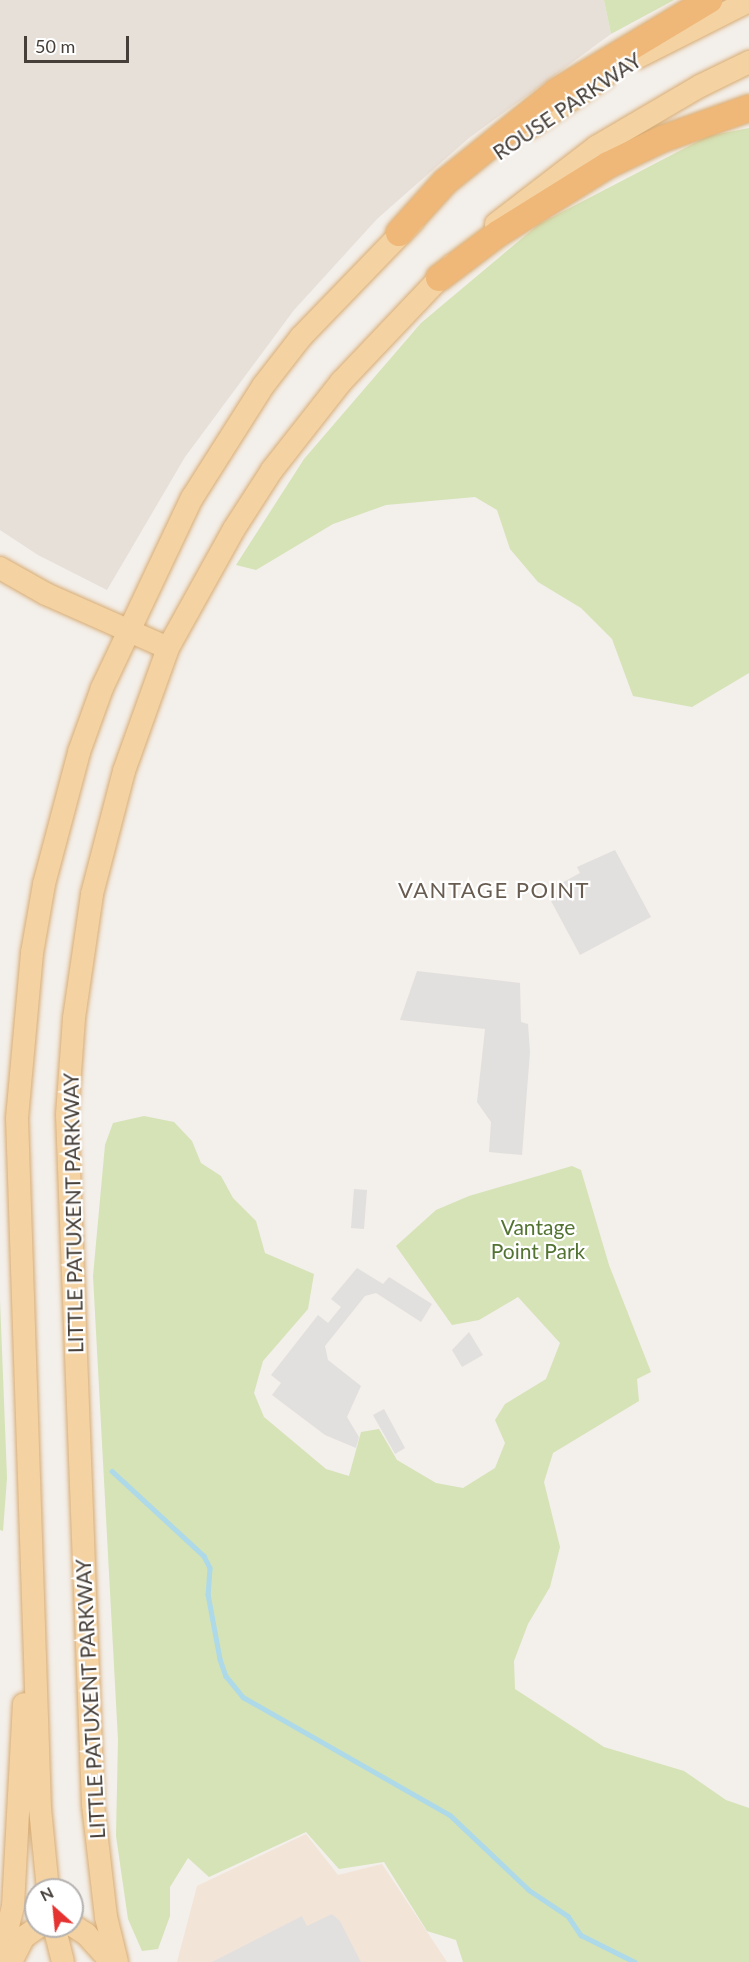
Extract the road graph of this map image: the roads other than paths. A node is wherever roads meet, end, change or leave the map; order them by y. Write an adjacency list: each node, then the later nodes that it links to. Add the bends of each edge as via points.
1 (709, 0): 5 (highway, via 556,92 445,182)
2 (743, 3): 5 (main road, ROUSE PARKWAY, via 610,73 520,134)
3 (749, 62): 6 (main road, via 596,147 488,231)
4 (749, 108): 6 (highway, via 663,139 608,165 499,233)
5 (399, 233): 8 (main road, via 331,303 263,386 192,498)
6 (439, 278): 9 (main road, LITTLE PATUXENT PARKWAY, via 341,382 272,470 234,529)
7 (0, 568): 8 (main road)
8 (126, 630): 9 (main road); 10 (main road, via 79,752 58,827 32,953 24,1022 17,1118 30,1452)
9 (168, 648): 19 (main road, LITTLE PATUXENT PARKWAY, via 124,771 92,894 74,1018 67,1114 93,1804 106,1917)
10 (31, 1586): 11 (main road, via 40,1808); 15 (main road, via 13,1906)
11 (47, 1878)
12 (84, 1933): 18 (main road)
13 (24, 1937): 16 (main road)
14 (57, 1938): 17 (main road)
15 (0, 1959)
16 (11, 1962)
17 (63, 1962)
18 (111, 1962)
19 (117, 1962)

